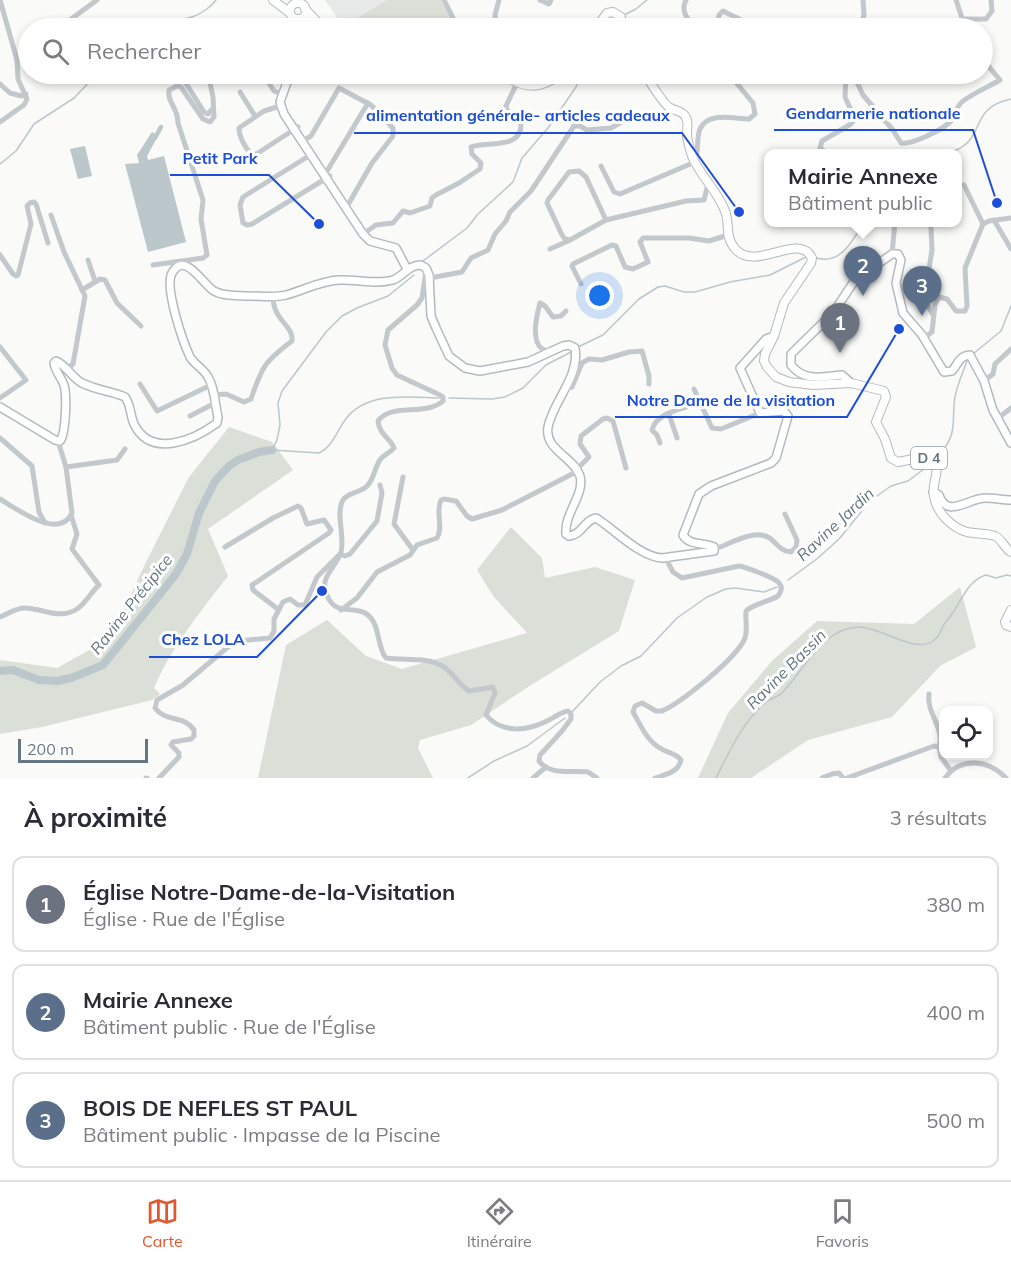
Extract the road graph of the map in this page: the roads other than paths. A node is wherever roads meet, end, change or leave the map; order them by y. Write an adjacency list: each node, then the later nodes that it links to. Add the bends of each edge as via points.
1 (0, 0): 27 (street)
2 (97, 0): 14 (street)
3 (444, 0): 17 (street)
4 (499, 0): 18 (street)
5 (540, 0): 6 (street, via 549,4)
6 (551, 0)
7 (686, 0): 21 (street, via 683,6)
8 (863, 0): 24 (street)
9 (956, 0): 25 (street)
10 (993, 0): 26 (street)
11 (276, 2): 12 (main road)
12 (291, 9): 13 (main road); 13 (main road, via 301,3)
13 (302, 15): 15 (street); 16 (main road)
14 (73, 18)
15 (300, 18)
16 (309, 18)
17 (453, 18)
18 (495, 18)
19 (603, 18): 20 (main road, via 613,12)
20 (621, 18)
21 (687, 18)
22 (719, 18): 23 (street, via 723,11)
23 (737, 18)
24 (863, 18)
25 (964, 18)
26 (986, 18)
27 (17, 60): 29 (street)
28 (993, 72): 42 (street, via 1000,80 960,103 943,129 909,144 901,143)
29 (18, 79)
30 (0, 84): 44 (street, via 10,93)
31 (21, 84): 44 (street)
32 (186, 84): 47 (street, via 204,112 208,114)
33 (210, 84): 47 (street)
34 (269, 84): 45 (street)
35 (286, 84): 45 (street)
36 (513, 84): 69 (street, via 506,106 521,124 518,135 506,143 471,147 481,163 480,169 436,195 430,206 410,213 403,211 393,224 376,225)
37 (523, 84): 38 (main road)
38 (542, 84)
39 (652, 84): 56 (main road, via 668,106 687,119)
40 (737, 84): 56 (street, via 753,103 755,114 749,119 718,117 704,124)
41 (846, 84): 54 (street, via 845,97 855,119 822,141)
42 (858, 84)
43 (240, 92): 49 (street)
44 (26, 94): 51 (street, via 27,103)
45 (282, 94): 48 (street)
46 (368, 103): 53 (street, via 339,88); 58 (street); 61 (street, via 391,125 393,134)
47 (214, 107): 78 (street, via 214,117 207,122 181,87 169,90 203,200 201,219 207,255)
48 (280, 107): 49 (street); 52 (street)
49 (255, 116): 52 (street, via 239,128 254,155)
50 (625, 120): 81 (street, via 611,128 587,130 574,126 531,191 512,209 488,250 471,258 462,272)
51 (0, 122)
52 (296, 128): 53 (street); 55 (street)
53 (306, 140): 58 (street)
54 (822, 149)
55 (312, 154): 58 (street); 58 (street, via 243,197 243,224 252,224)
56 (694, 159): 57 (street, via 620,194 615,192); 59 (main road)
57 (601, 166)
58 (328, 175): 61 (street)
59 (708, 184): 64 (street, via 704,200); 70 (main road, via 723,204)
60 (964, 185): 66 (street)
61 (345, 206): 69 (street)
62 (51, 215): 84 (street)
63 (1011, 218): 65 (street)
64 (606, 220): 71 (street); 71 (street, via 586,177 579,171 569,172 547,203 562,235)
65 (994, 220): 66 (street); 74 (street)
66 (983, 224): 87 (street, via 965,268 965,311 956,311 947,299 939,297)
67 (895, 227): 75 (street)
68 (931, 228): 87 (street, via 932,250 924,294)
69 (365, 233): 79 (street, via 370,241 396,248)
70 (728, 235): 83 (street, via 709,241 643,238 640,242 648,262 633,269 625,267 612,245 573,264); 89 (main road, D 4, via 733,246 749,256 800,249 812,258 784,303)
71 (570, 240): 73 (street)
72 (48, 243): 76 (street, via 34,202 27,206 31,224 18,275 13,274)
73 (550, 249)
74 (1011, 249)
75 (892, 254): 90 (street, via 898,254 901,260 896,283 903,313); 96 (street, via 855,280 833,313 791,354 791,364 801,374 811,378 842,375)
76 (0, 255)
77 (88, 260): 82 (street)
78 (153, 265)
79 (409, 268): 80 (street); 85 (street, via 387,281 326,282)
80 (426, 268): 81 (street); 132 (street, via 422,298 388,330 384,342 397,375 440,394 443,401 435,407 381,416 381,433 394,448 379,462 368,486 342,501)
81 (430, 278): 93 (street, via 431,316 449,356 465,368 480,371 528,362)
82 (95, 281): 84 (street); 88 (street, via 105,280 115,301)
83 (581, 284)
84 (82, 290): 94 (street, via 85,300 73,364)
85 (273, 297): 99 (street, via 224,295 202,282 185,265 172,274 171,286 183,338 190,356); 103 (street, via 274,310 292,334 292,341 270,357 248,402 222,393)
86 (566, 311): 93 (street, via 553,317 540,303 535,326 538,343)
87 (934, 316): 90 (street, via 932,332)
88 (141, 326)
89 (774, 336): 96 (main road, D 4, via 764,361 771,374 804,384); 107 (street, via 766,339 740,368)
90 (924, 339): 95 (street, via 944,372 952,371 960,359 970,355)
91 (0, 347): 102 (street, via 26,380)
92 (1011, 349): 95 (street)
93 (550, 352): 100 (street, via 569,345 575,348 576,360)
94 (66, 370): 103 (street, via 82,383 125,397 135,425 143,435 159,443 176,444 211,428 219,420); 113 (street, via 58,361 54,363 64,387 64,433)
95 (984, 381): 110 (street)
96 (851, 383): 122 (main road, D 4, via 886,393 876,422 891,458 898,462 934,459 938,468)
97 (140, 384): 99 (street, via 157,411 175,398)
98 (649, 384): 100 (street, via 642,351 590,359 582,363 572,387)
99 (211, 385): 103 (street)
100 (566, 388): 119 (street, via 549,424 548,435)
101 (694, 389): 104 (street)
102 (0, 398)
103 (214, 399): 109 (street)
104 (700, 403): 107 (street, via 709,423 717,429); 108 (street)
105 (0, 407): 113 (street)
106 (1011, 408): 110 (street)
107 (760, 412): 129 (street, via 784,411 788,416 776,458 699,494 684,530 686,539)
108 (669, 414): 112 (street); 115 (street, via 659,417 652,426)
109 (190, 416)
110 (997, 419): 114 (street)
111 (0, 438): 127 (street, via 32,466 39,512)
112 (677, 438)
113 (58, 441): 117 (street)
114 (1011, 443)
115 (660, 444)
116 (125, 449): 117 (street, via 117,460)
117 (66, 467): 126 (street)
118 (626, 468): 119 (street, via 613,421 607,418 581,436 580,444 589,457)
119 (576, 469): 130 (street, via 502,510 472,519 456,501 441,500 440,533); 133 (street, via 580,488 566,534 578,534 589,520 596,518 638,548)
120 (403, 477): 130 (street, via 394,524)
121 (380, 485): 132 (street, via 382,493 374,526 350,554)
122 (933, 492): 124 (street, via 953,507 981,498); 131 (main road, via 947,520 965,532 999,538)
123 (0, 499): 127 (street)
124 (1011, 500)
125 (784, 514): 129 (street, via 796,540 791,552 761,535)
126 (71, 515): 127 (street, via 63,524); 137 (street, via 77,534 72,549 99,585 72,611 49,614 26,608)
127 (45, 523)
128 (225, 547): 134 (street, via 298,506 307,524 324,520 331,531 252,585)
129 (715, 549): 133 (street)
130 (413, 550): 135 (street, via 376,572 357,598)
131 (1011, 552)
132 (340, 554): 134 (street, via 317,576 305,605 286,599); 135 (street, via 327,576 325,589 331,602)
133 (665, 557): 148 (street, via 673,572 682,578 739,566 776,580 781,588 778,596 746,611 747,632 741,646 703,681 665,710 657,711 642,703 635,706 633,712 652,743 681,760 673,772)
134 (279, 610): 145 (street, via 270,638 238,641 183,685 157,700 156,708 161,715 186,722 194,730 191,739 173,742 178,757)
135 (341, 610): 143 (street, via 367,615 386,658 438,664 469,691 492,687 495,693 486,715 507,728 529,728 568,711 569,722 540,754 539,761)
136 (1011, 610): 138 (main road, via 1005,622)
137 (0, 617)
138 (1011, 627)
139 (929, 694): 140 (street)
140 (939, 731)
141 (939, 747): 150 (street)
142 (943, 760): 144 (street)
143 (546, 767): 146 (street); 147 (street, via 567,773 588,772)
144 (951, 771): 151 (street); 152 (street, via 983,762)
145 (159, 778)
146 (533, 778)
147 (597, 778)
148 (655, 778)
149 (822, 778): 150 (street, via 839,773)
150 (845, 778)
151 (945, 778)
152 (1006, 778)

